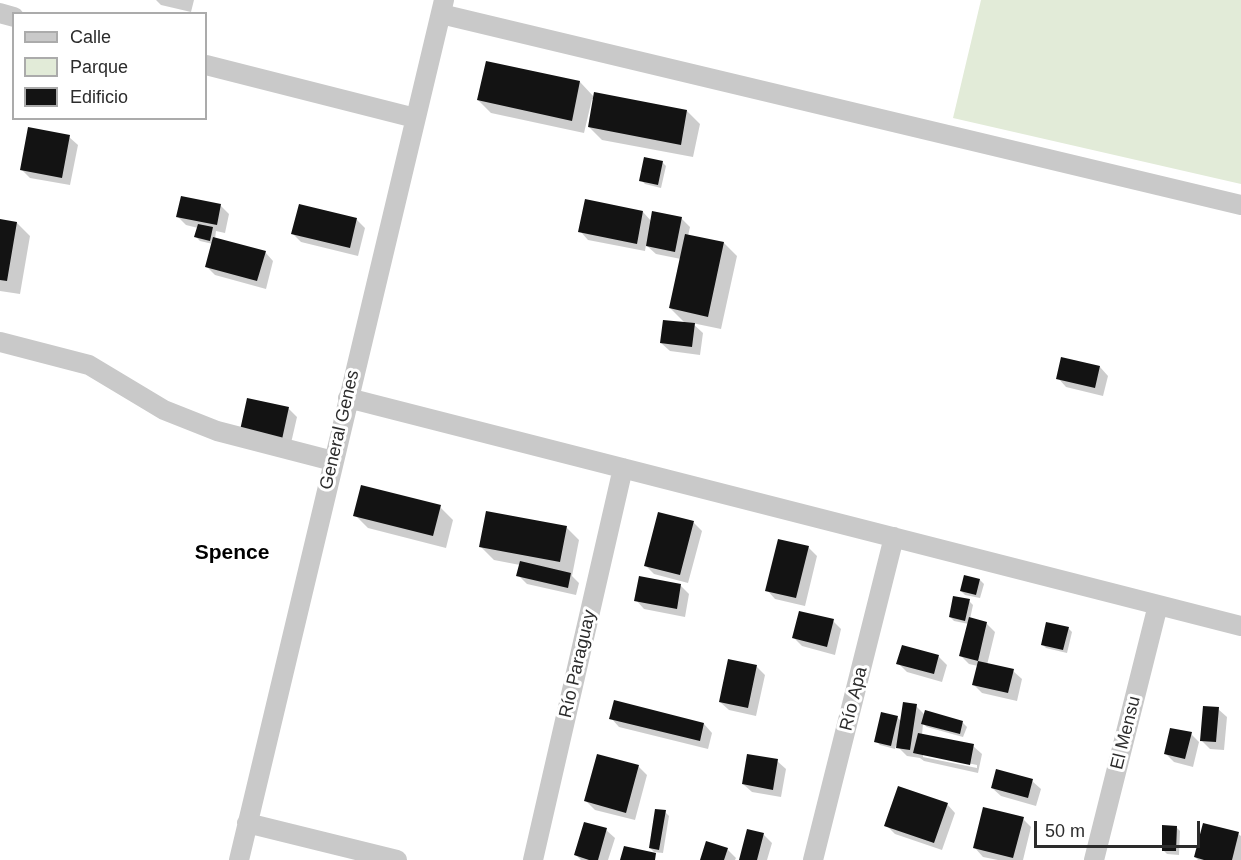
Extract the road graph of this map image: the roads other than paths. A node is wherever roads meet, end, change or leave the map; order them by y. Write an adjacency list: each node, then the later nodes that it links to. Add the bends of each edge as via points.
1 (442, 7): 3 (street, General Genes); 4 (street)
2 (207, 65): 3 (street)
3 (416, 118): 6 (street, General Genes)
4 (1241, 205)
5 (0, 342): 7 (street, via 89,365 164,410 217,431)
6 (348, 398): 7 (street, General Genes); 8 (street)
7 (333, 461): 12 (street, General Genes)
8 (623, 468): 9 (street); 15 (street, Río Paraguay)
9 (894, 537): 10 (street); 16 (street, Río Apa)
10 (1158, 605): 11 (street); 17 (street, El Mensu)
11 (1241, 626)
12 (247, 823): 13 (street, General Genes); 14 (street)
13 (238, 860)
14 (397, 860)
15 (533, 860)
16 (813, 860)
17 (1094, 860)

